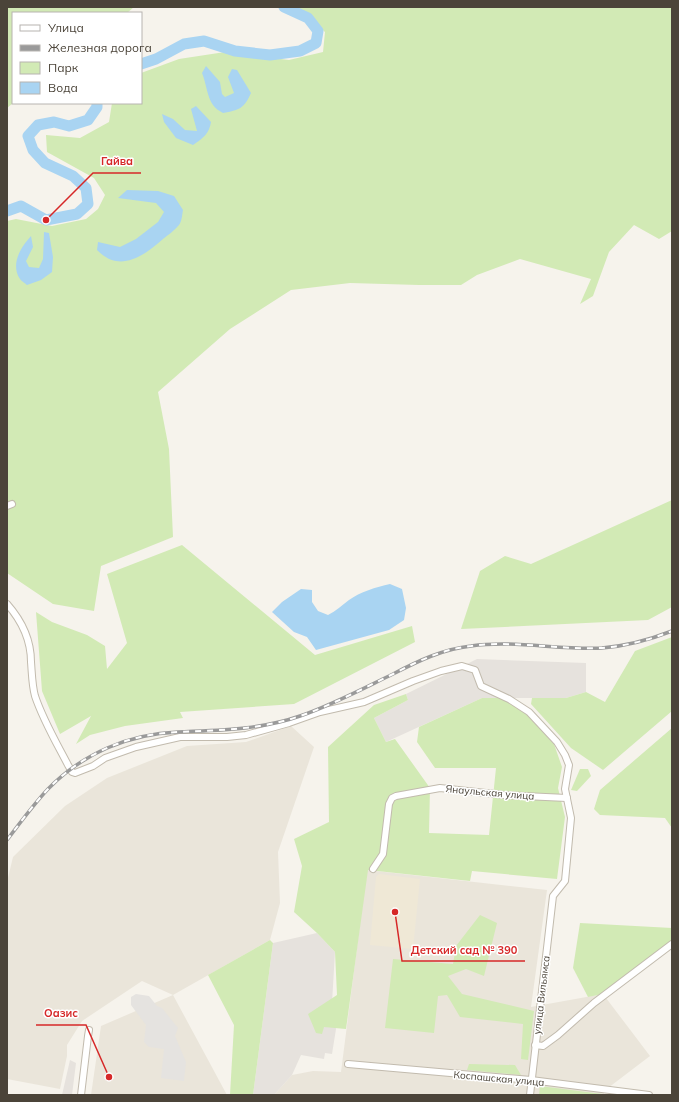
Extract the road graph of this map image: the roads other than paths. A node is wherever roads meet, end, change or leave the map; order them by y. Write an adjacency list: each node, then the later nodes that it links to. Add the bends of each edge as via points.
1 (7, 604): 2 (street, via 20,621 28,640 33,687 45,721 72,772 93,766 105,758 136,747 180,737 246,735 320,712 364,702 413,681 462,666 475,670 481,686 529,712 557,742 569,765 565,789)
2 (567, 798): 3 (street, Янаульская улица, via 440,788 396,796 388,804 383,854); 6 (street, улица Вильямса, via 571,818 565,881 553,896)
3 (373, 869)
4 (672, 944): 6 (street, via 594,1003 558,1035 543,1046)
5 (89, 1030): 9 (street)
6 (535, 1045): 8 (street, улица Вильямса)
7 (348, 1064): 8 (street, Коспашская улица)
8 (531, 1080): 10 (street, улица Вильямса); 11 (street, Коспашская улица)
9 (81, 1095)
10 (530, 1095)
11 (649, 1095)

